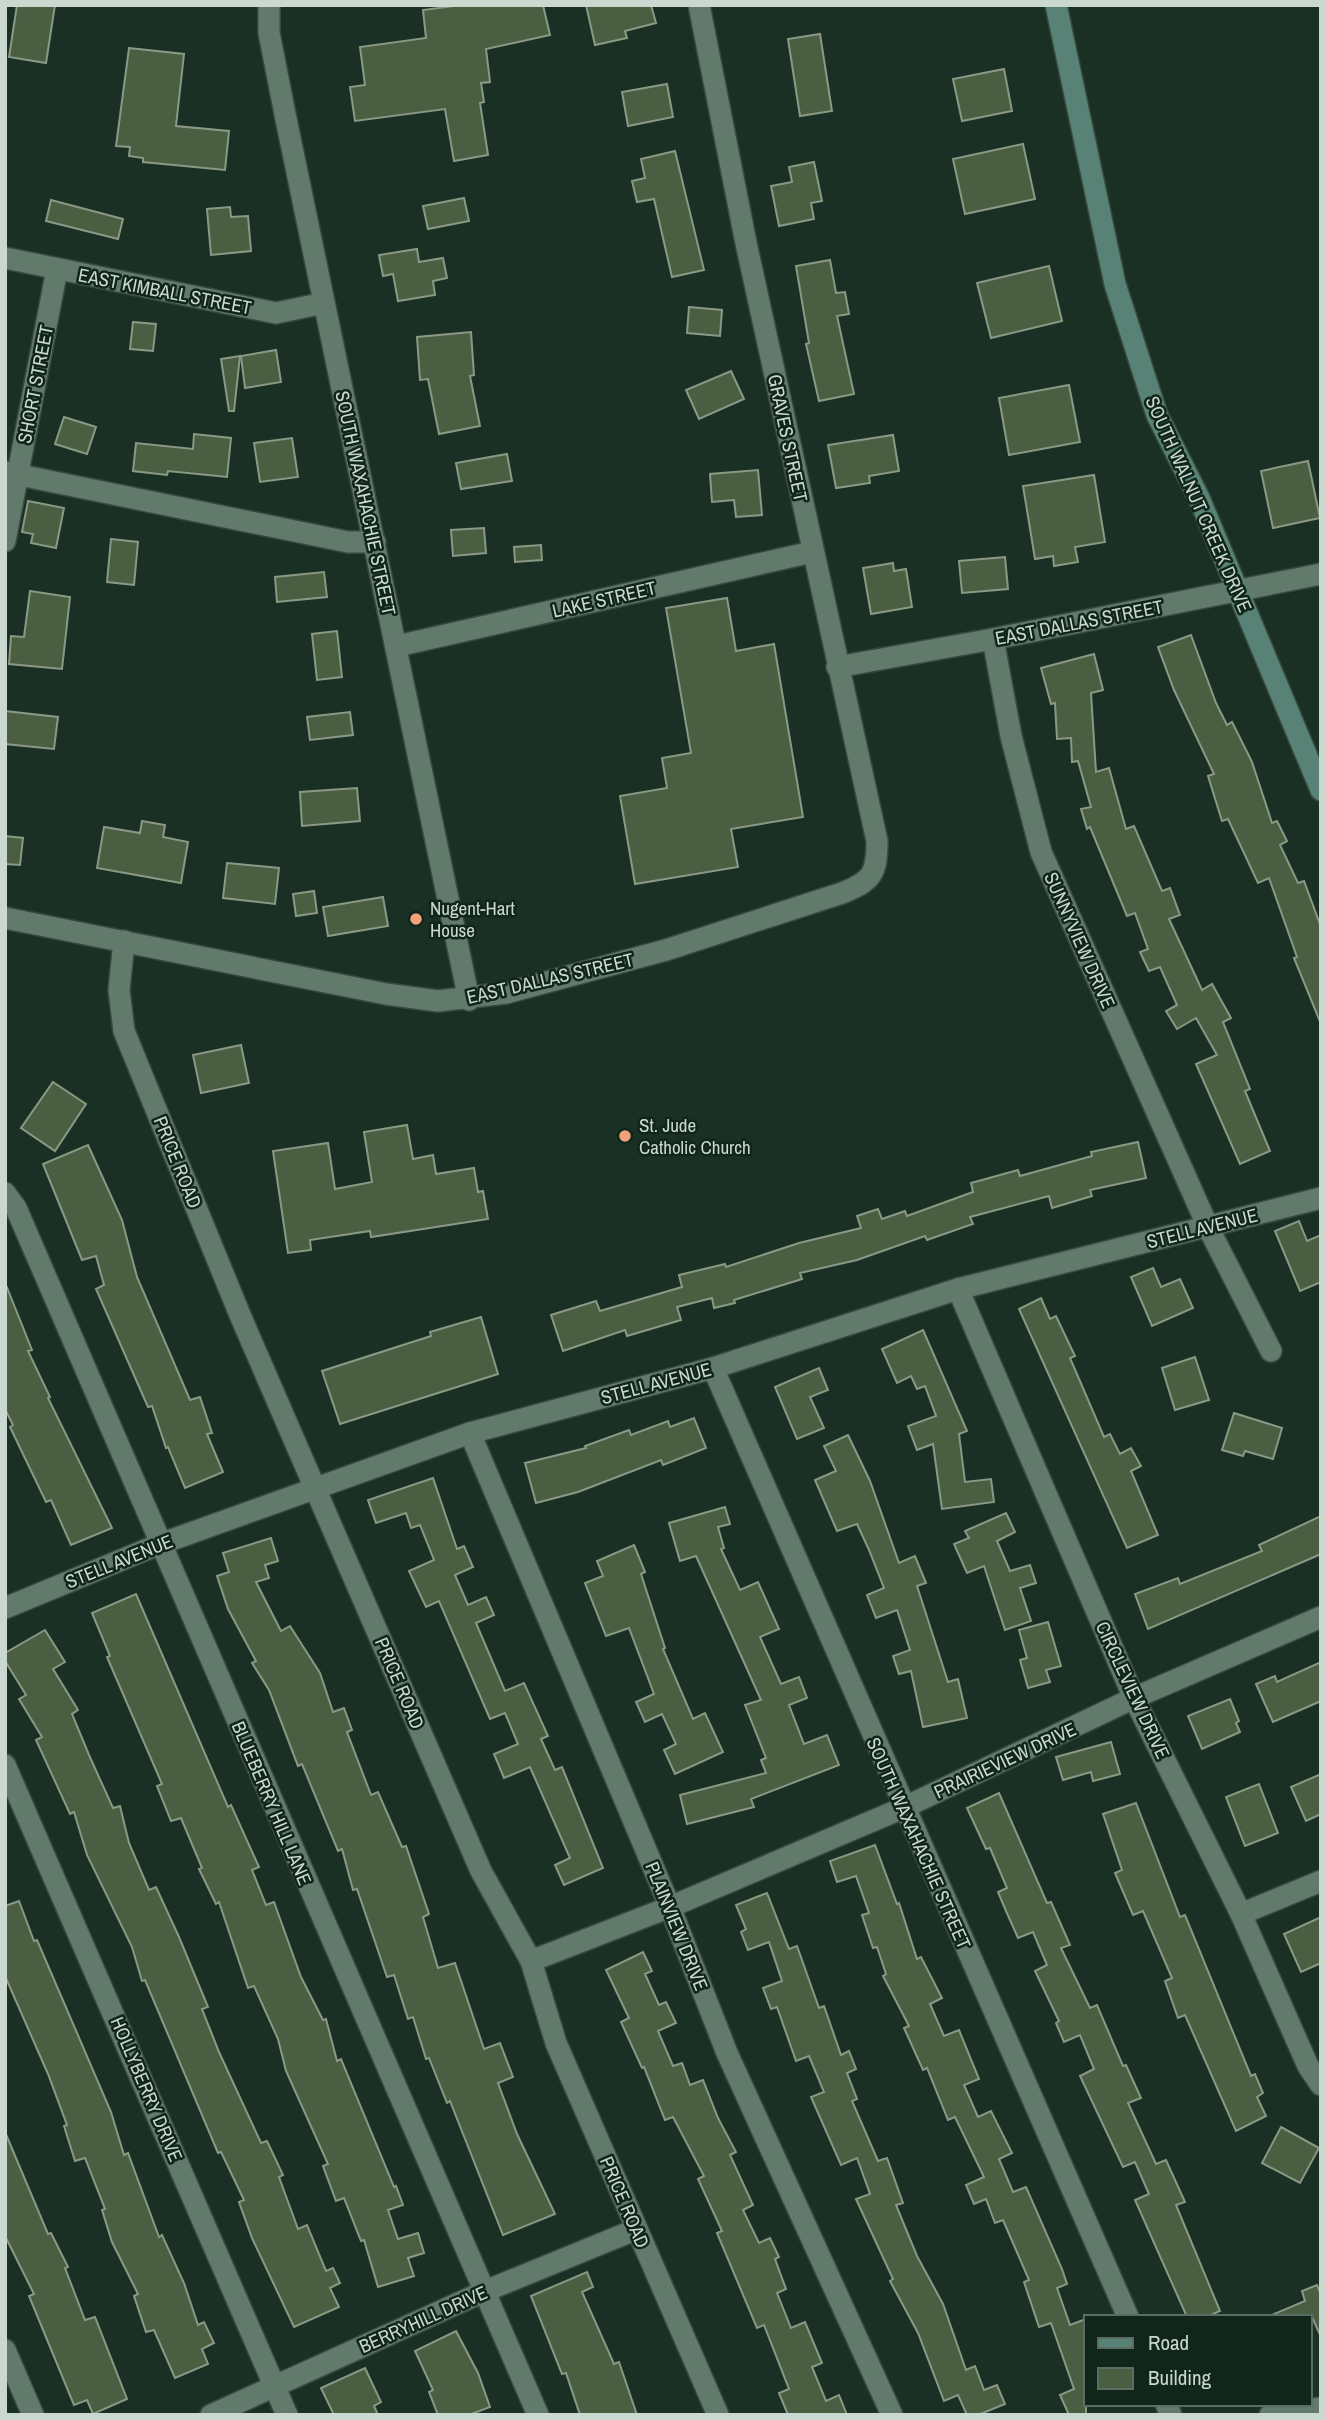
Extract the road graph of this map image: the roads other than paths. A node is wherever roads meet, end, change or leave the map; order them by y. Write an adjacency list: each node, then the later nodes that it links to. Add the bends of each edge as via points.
1 (269, 5): 6 (street, SOUTH WAXAHACHIE STREET, via 271,41)
2 (699, 5): 10 (street, GRAVES STREET)
3 (1056, 5): 12 (street, SOUTH WALNUT CREEK DRIVE, via 1115,284 1157,415 1199,498)
4 (5, 258): 5 (street, EAST KIMBALL STREET)
5 (57, 269): 6 (street, EAST KIMBALL STREET, via 276,313); 7 (street, SHORT STREET)
6 (324, 303): 9 (street, SOUTH WAXAHACHIE STREET)
7 (12, 474): 8 (street, SHORT STREET); 9 (street, via 348,542)
8 (5, 541)
9 (375, 542): 14 (street, SOUTH WAXAHACHIE STREET)
10 (812, 552): 14 (street, LAKE STREET); 15 (street, GRAVES STREET)
11 (1321, 574): 12 (street, EAST DALLAS STREET)
12 (1237, 590): 13 (street, EAST DALLAS STREET); 16 (street, SOUTH WALNUT CREEK DRIVE)
13 (993, 639): 15 (street, EAST DALLAS STREET); 23 (street, SUNNYVIEW DRIVE, via 1011,736 1041,852)
14 (397, 646): 20 (street, SOUTH WAXAHACHIE STREET)
15 (837, 667): 17 (street, GRAVES STREET, via 877,841)
16 (1321, 790)
17 (875, 870): 20 (street, EAST DALLAS STREET, via 864,884 842,893 666,950)
18 (5, 918): 19 (street, EAST DALLAS STREET)
19 (124, 941): 20 (street, EAST DALLAS STREET, via 386,994); 28 (street, PRICE ROAD, via 119,990 124,1031 240,1315)
20 (469, 1000)
21 (5, 1193): 29 (street, BLUEBERRY HILL LANE, via 16,1208)
22 (1321, 1198): 23 (street, STELL AVENUE)
23 (1208, 1227): 24 (street, STELL AVENUE); 25 (street, SUNNYVIEW DRIVE)
24 (958, 1289): 26 (street, STELL AVENUE); 32 (street, CIRCLEVIEW DRIVE)
25 (1271, 1350)
26 (713, 1368): 27 (street, STELL AVENUE); 34 (street, SOUTH WAXAHACHIE STREET)
27 (470, 1433): 28 (street, STELL AVENUE); 36 (street, PLAINVIEW DRIVE)
28 (316, 1486): 29 (street, STELL AVENUE); 38 (street, PRICE ROAD, via 481,1871)
29 (160, 1544): 30 (street, STELL AVENUE); 41 (street, BLUEBERRY HILL LANE)
30 (5, 1608)
31 (1321, 1617): 32 (street, PRAIRIEVIEW DRIVE)
32 (1134, 1698): 34 (street, PRAIRIEVIEW DRIVE); 37 (street, CIRCLEVIEW DRIVE)
33 (5, 1765): 44 (street, HOLLYBERRY DRIVE)
34 (903, 1808): 36 (street, PRAIRIEVIEW DRIVE); 42 (street, SOUTH WAXAHACHIE STREET)
35 (1321, 1881): 37 (street)
36 (670, 1907): 38 (street, PRAIRIEVIEW DRIVE); 51 (street, PLAINVIEW DRIVE, via 727,2053)
37 (1241, 1914): 39 (street, CIRCLEVIEW DRIVE, via 1308,2066)
38 (531, 1961): 40 (street, PRICE ROAD, via 556,2043)
39 (1321, 2085)
40 (637, 2229): 41 (street, BERRYHILL DRIVE); 50 (street, PRICE ROAD)
41 (482, 2292): 44 (street, BERRYHILL DRIVE); 49 (street, BLUEBERRY HILL LANE)
42 (1127, 2315)
43 (5, 2350): 46 (street)
44 (275, 2385): 47 (street, BERRYHILL DRIVE); 48 (street, HOLLYBERRY DRIVE)
45 (1321, 2408): 52 (street)
46 (33, 2415)
47 (211, 2415)
48 (287, 2415)
49 (538, 2415)
50 (718, 2415)
51 (892, 2415)
52 (1270, 2415)

